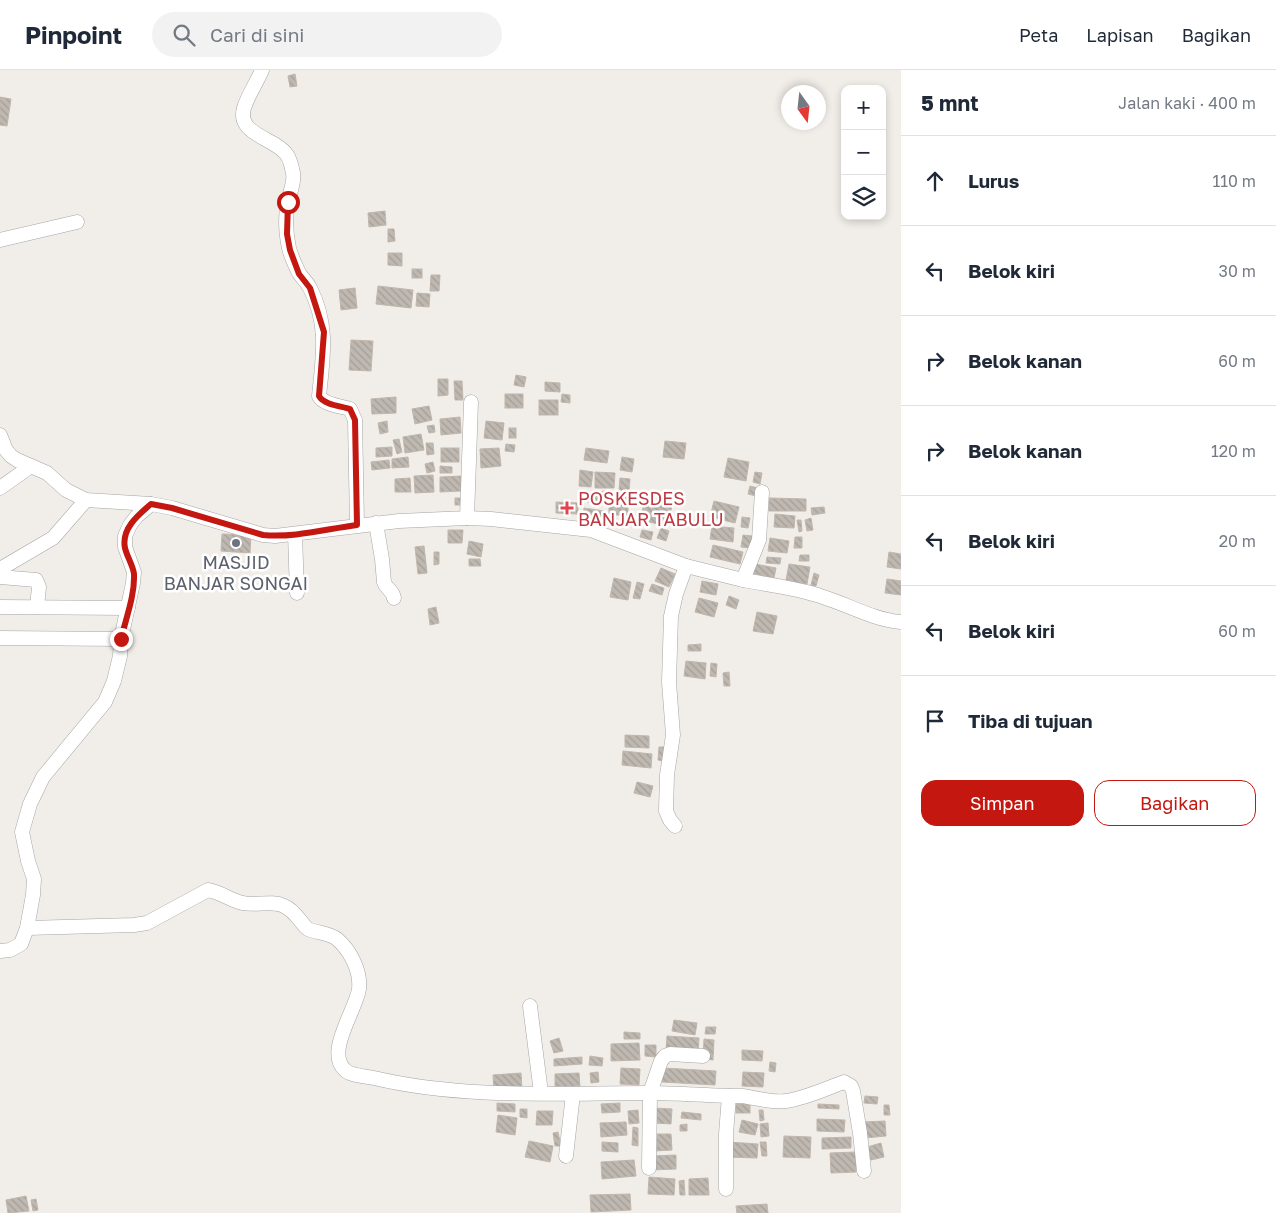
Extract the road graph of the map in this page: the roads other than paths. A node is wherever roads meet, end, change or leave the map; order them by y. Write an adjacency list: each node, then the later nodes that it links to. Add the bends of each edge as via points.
1 (262, 70): 13 (street, via 243,115 252,132 287,155 293,173 287,222 290,250 299,274 310,288 324,332 319,396 325,402 350,409 355,420)
2 (77, 222): 3 (street)
3 (0, 240)
4 (471, 402): 11 (street)
5 (0, 435): 6 (street, via 11,456)
6 (32, 466): 7 (street); 9 (street)
7 (0, 488)
8 (762, 492): 18 (street, via 759,540)
9 (86, 500): 10 (street); 16 (street, via 53,538)
10 (151, 504): 14 (street, via 263,535); 23 (street, via 130,524 125,536 125,548 134,572)
11 (467, 518): 12 (street); 15 (street, via 591,530)
12 (376, 523): 13 (street); 20 (street, via 384,582)
13 (357, 525): 14 (street)
14 (294, 534): 19 (street)
15 (686, 566): 18 (street); 27 (street, via 671,616 669,682 673,735 666,775 666,811)
16 (0, 569)
17 (0, 577): 22 (street, via 36,580 40,587)
18 (743, 580): 24 (street, via 809,592 878,618)
19 (297, 593)
20 (394, 598)
21 (0, 607): 22 (street)
22 (37, 607): 23 (street)
23 (128, 608): 26 (street)
24 (901, 622)
25 (0, 638): 26 (street)
26 (121, 639): 28 (street, via 114,681 105,702 43,776 30,804 22,832 34,879)
27 (676, 826)
28 (27, 928): 29 (street, via 21,944); 32 (street, via 147,923 208,890 245,904 277,903 292,911 306,928 336,938 349,953 356,969 358,990 338,1051 339,1063 347,1072 389,1082 460,1092)
29 (0, 951)
30 (530, 1006): 32 (street)
31 (703, 1056): 33 (street, via 665,1056)
32 (541, 1093): 34 (street)
33 (650, 1093): 34 (street); 35 (street); 37 (street)
34 (573, 1094): 36 (street)
35 (729, 1096): 38 (street, via 786,1101 847,1083 854,1091); 39 (street)
36 (566, 1156)
37 (649, 1168)
38 (864, 1171)
39 (726, 1189)

